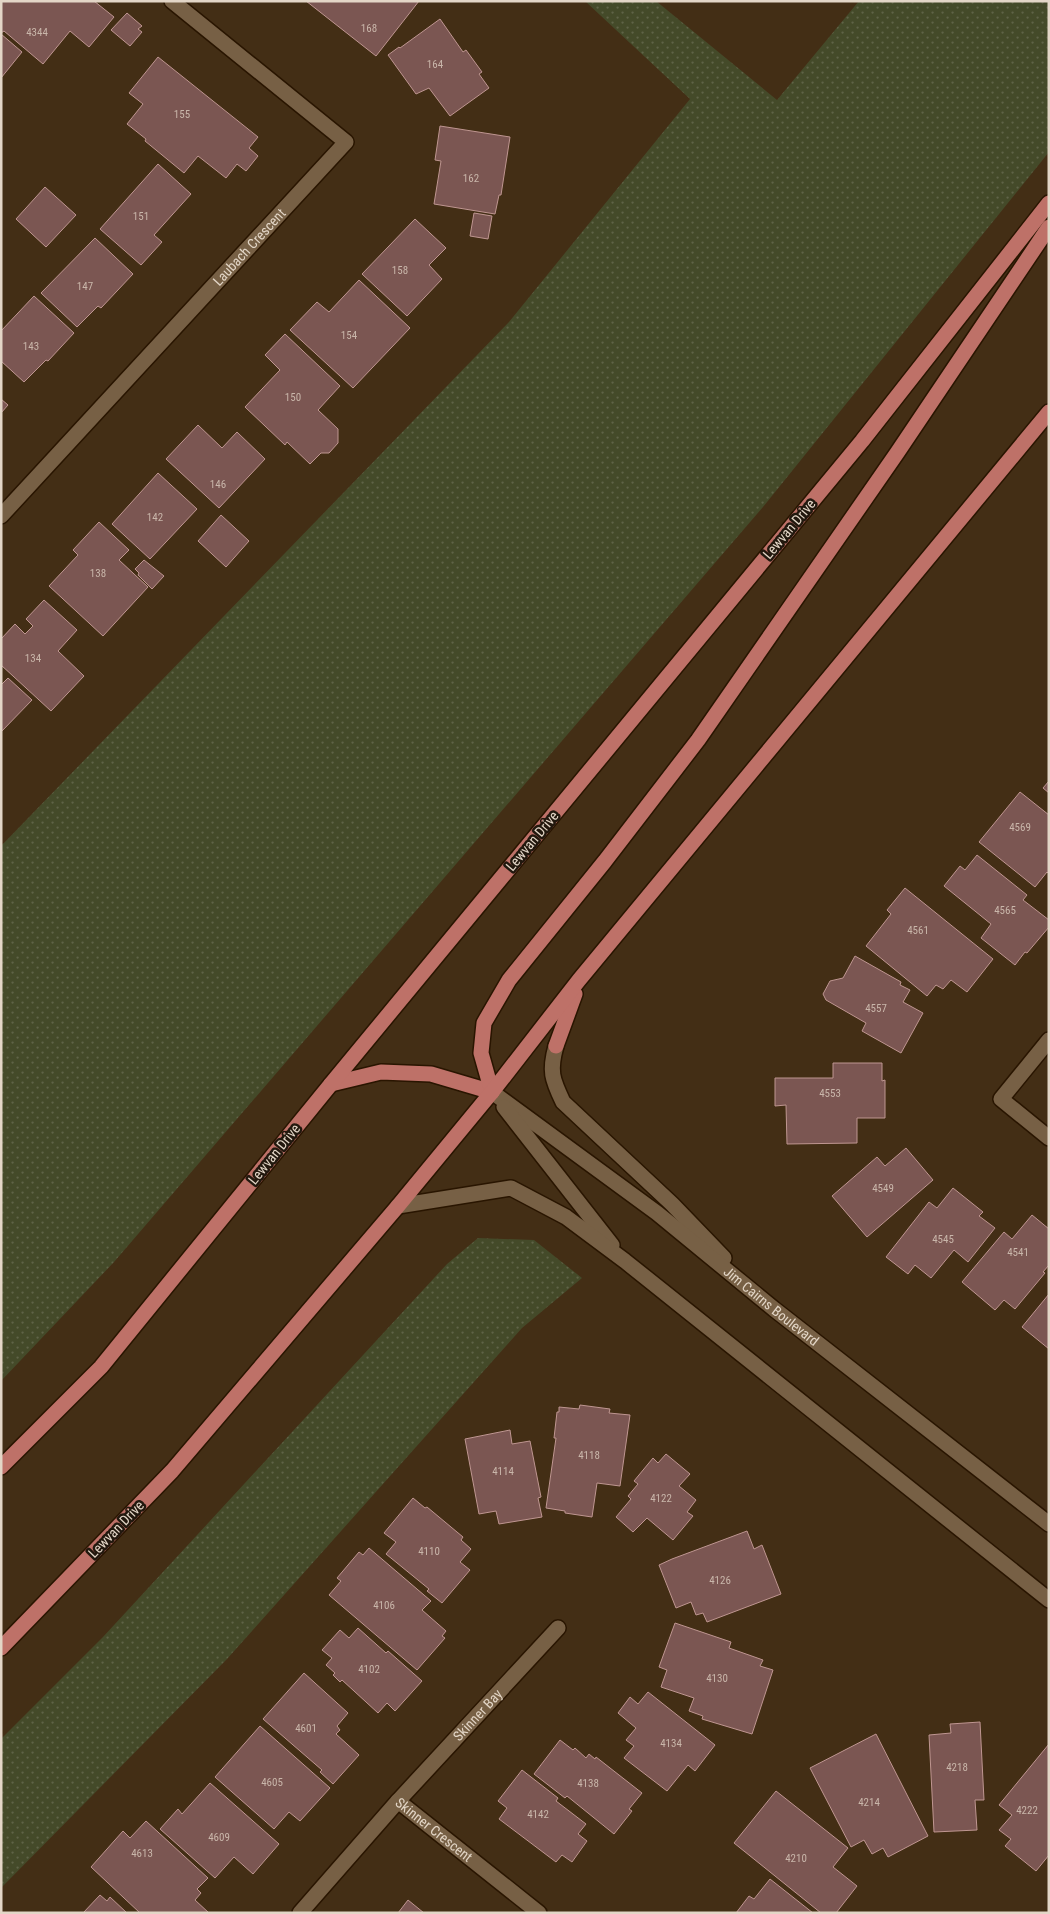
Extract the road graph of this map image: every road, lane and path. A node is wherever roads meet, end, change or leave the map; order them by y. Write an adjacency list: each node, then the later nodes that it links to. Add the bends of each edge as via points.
1 (172, 1): 5 (street, Laubach Crescent, via 346,142)
2 (1049, 203): 9 (main road, Lewvan Drive, via 862,441)
3 (1049, 226): 10 (main road, via 698,740 509,980 484,1023 481,1053)
4 (1049, 412): 6 (main road, Lewvan Drive)
5 (1, 516)
6 (580, 980): 8 (main road); 10 (main road, Lewvan Drive)
7 (1049, 1040): 11 (street, via 1001,1099)
8 (556, 1046): 14 (street, via 551,1063 554,1083 563,1102 672,1204)
9 (331, 1084): 10 (main road, via 381,1072 431,1074); 15 (main road, Lewvan Drive, via 101,1366)
10 (492, 1092): 12 (main road, Lewvan Drive); 13 (street); 14 (street, Jim Cairns Boulevard, via 657,1213)
11 (1049, 1138)
12 (398, 1206): 13 (street, via 511,1188 566,1217); 19 (main road, Lewvan Drive, via 172,1471)
13 (625, 1262): 17 (street)
14 (774, 1309): 16 (street, Jim Cairns Boulevard)
15 (1, 1468)
16 (1049, 1524)
17 (1049, 1600)
18 (558, 1628): 20 (street, Skinner Bay)
19 (1, 1648)
20 (398, 1801): 21 (street, Skinner Crescent); 22 (street, Skinner Crescent)
21 (300, 1913)
22 (539, 1913)

